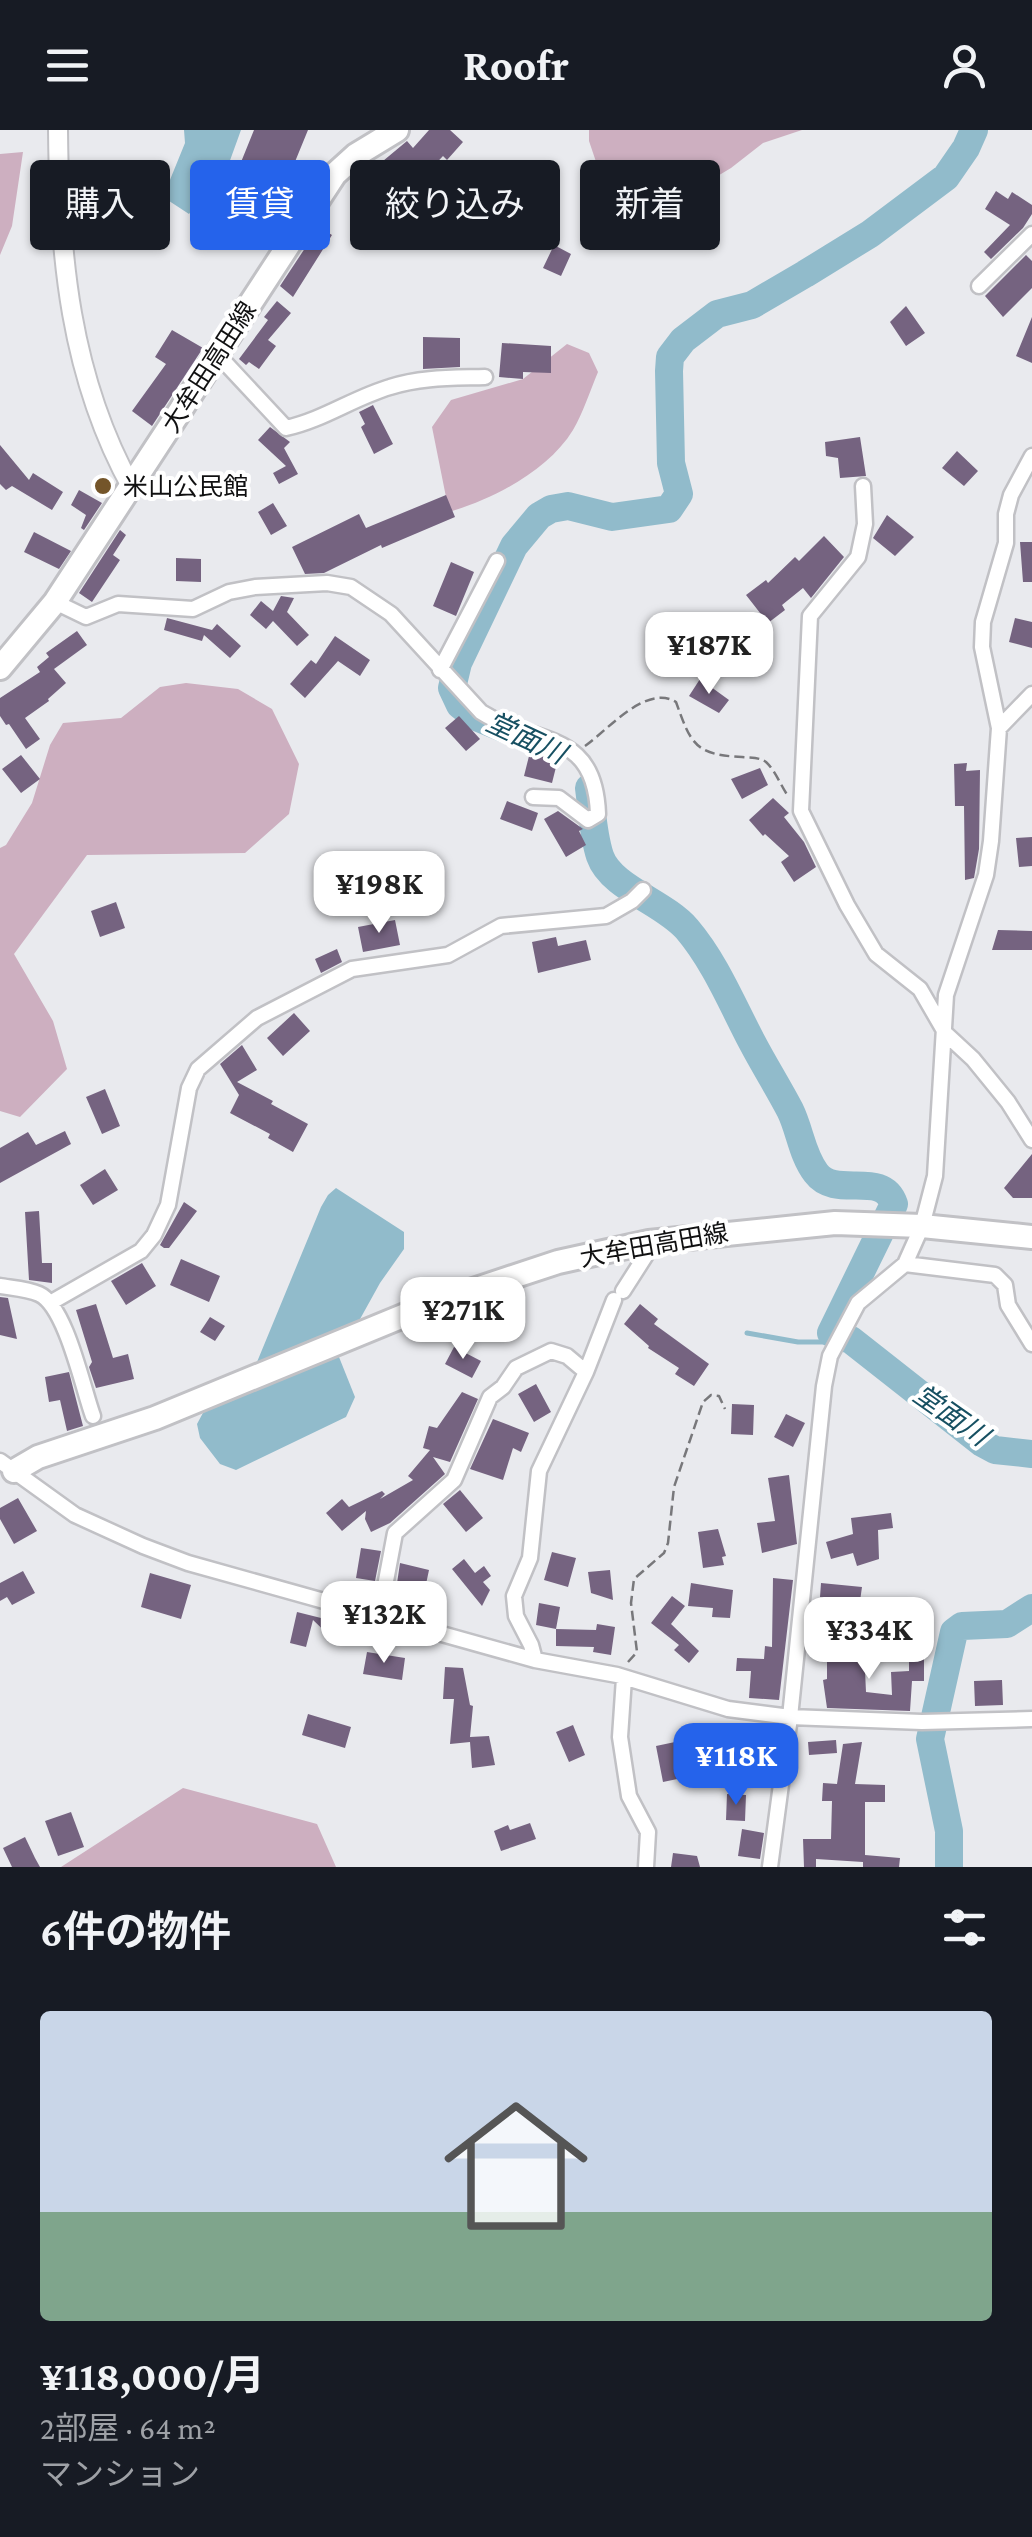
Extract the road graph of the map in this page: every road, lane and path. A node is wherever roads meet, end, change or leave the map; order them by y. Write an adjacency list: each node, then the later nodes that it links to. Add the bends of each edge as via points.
1 (58, 130): 12 (street, via 72,324 106,435)
2 (397, 130): 3 (main road, 大牟田高田線)
3 (372, 136): 4 (main road, 大牟田高田線)
4 (330, 181)
5 (1032, 234): 7 (street)
6 (284, 250): 8 (main road, 大牟田高田線)
7 (980, 286)
8 (217, 354): 9 (street, via 286,428 312,423 386,388); 12 (main road, 大牟田高田線)
9 (485, 377)
10 (1032, 456): 18 (street, via 1011,495 1006,543 983,622)
11 (863, 486): 21 (street, via 866,524 858,557 810,616)
12 (132, 488): 14 (main road, 大牟田高田線)
13 (497, 560): 16 (street)
14 (55, 602): 15 (main road, 大牟田高田線); 16 (street, via 86,617 118,604 192,609 229,592 350,587 391,614)
15 (0, 668)
16 (440, 670): 19 (street, via 497,722)
17 (1032, 694): 18 (street)
18 (999, 728): 23 (street, via 986,875 946,996)
19 (575, 752): 20 (street, via 592,775 598,814 588,820 559,798); 21 (path, via 637,704 668,698 697,748 758,758)
20 (533, 797)
21 (802, 811): 23 (street, via 876,954 920,988)
22 (643, 890): 30 (street, via 606,916 501,926 448,956 352,970 257,1018 193,1078 168,1205 154,1235 141,1251)
23 (946, 1034): 24 (street); 25 (street, via 935,1176)
24 (1032, 1140)
25 (922, 1226): 26 (main road, 大牟田高田線); 27 (main road, 大牟田高田線, via 765,1228); 28 (street)
26 (1032, 1237)
27 (649, 1242): 32 (street); 35 (main road, 大牟田高田線, via 558,1262 437,1302 155,1418)
28 (905, 1264): 31 (street, via 996,1274); 39 (street, via 868,1292 830,1356)
29 (0, 1286): 30 (street)
30 (50, 1303): 34 (street, via 76,1355)
31 (1032, 1344)
32 (586, 1372): 36 (street, via 551,1351 516,1368 490,1397 454,1480 395,1532); 37 (street, via 539,1471 530,1558 514,1596)
33 (725, 1409): 38 (path, via 711,1395 696,1417 674,1487 668,1544 634,1579 636,1652)
34 (93, 1416)
35 (7, 1466): 36 (street, via 76,1515 142,1546)
36 (379, 1618): 37 (street)
37 (535, 1660): 38 (street)
38 (621, 1676): 39 (street, via 728,1709); 41 (street, via 620,1737 630,1796 648,1832)
39 (790, 1717): 40 (street); 42 (street)
40 (1032, 1718)
41 (646, 1867)
42 (770, 1867)

